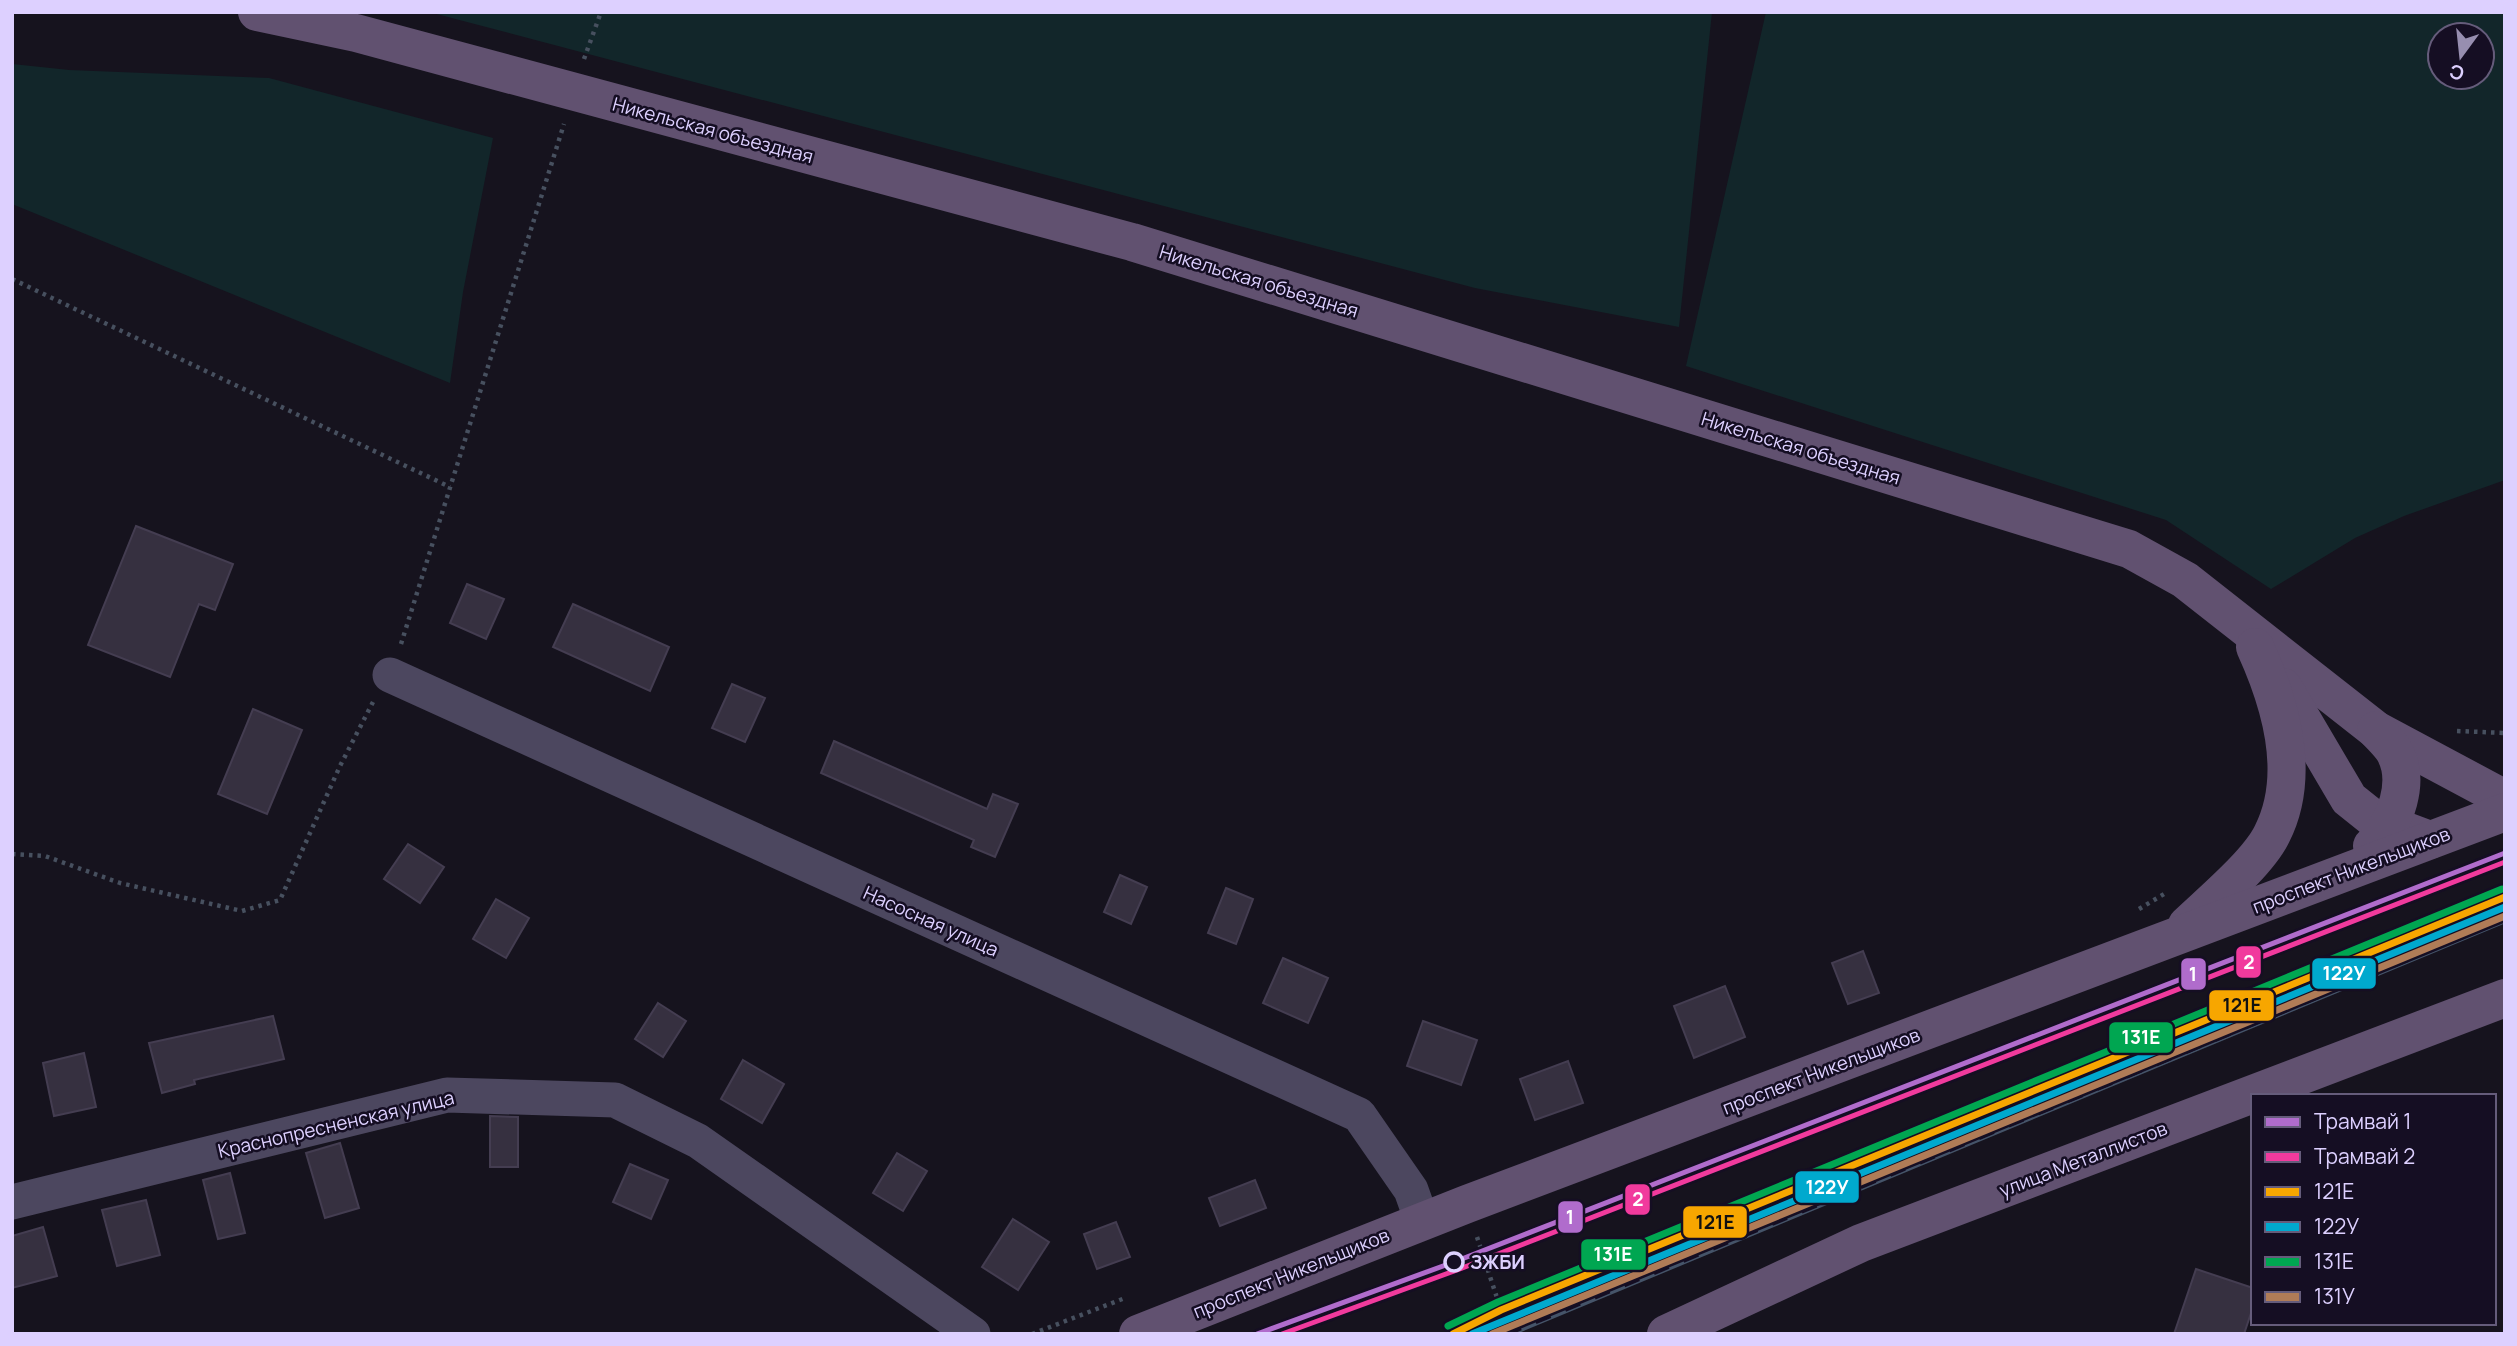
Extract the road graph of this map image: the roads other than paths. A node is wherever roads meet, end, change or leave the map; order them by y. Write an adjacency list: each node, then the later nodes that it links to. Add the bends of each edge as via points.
1 (257, 12): 2 (main road, Никельская объездная, via 356,33 1132,242 2129,549 2185,580)
2 (2246, 633): 4 (main road, Никельская объездная); 7 (main road, via 2299,710 2349,799); 10 (main road, via 2279,716 2288,762 2285,801 2271,836 2231,884)
3 (390, 675): 15 (street, Насосная улица, via 1359,1115 1411,1190)
4 (2376, 730): 5 (main road); 7 (main road, via 2400,766 2400,797)
5 (2505, 799)
6 (2505, 812): 8 (main road, проспект Никельщиков)
7 (2388, 827): 8 (main road); 9 (main road)
8 (2430, 840): 9 (main road, проспект Никельщиков)
9 (2336, 876): 10 (main road, проспект Никельщиков)
10 (2173, 938): 15 (main road, проспект Никельщиков)
11 (2505, 998): 12 (main road, улица Металлистов)
12 (2253, 1094)
13 (2251, 1095): 18 (main road, улица Металлистов, via 1861,1243)
14 (12, 1202): 16 (street, Краснопресненская улица, via 447,1095 615,1100 698,1141)
15 (1422, 1221): 17 (main road, проспект Никельщиков)
16 (974, 1334)
17 (1138, 1334)
18 (1666, 1334)

